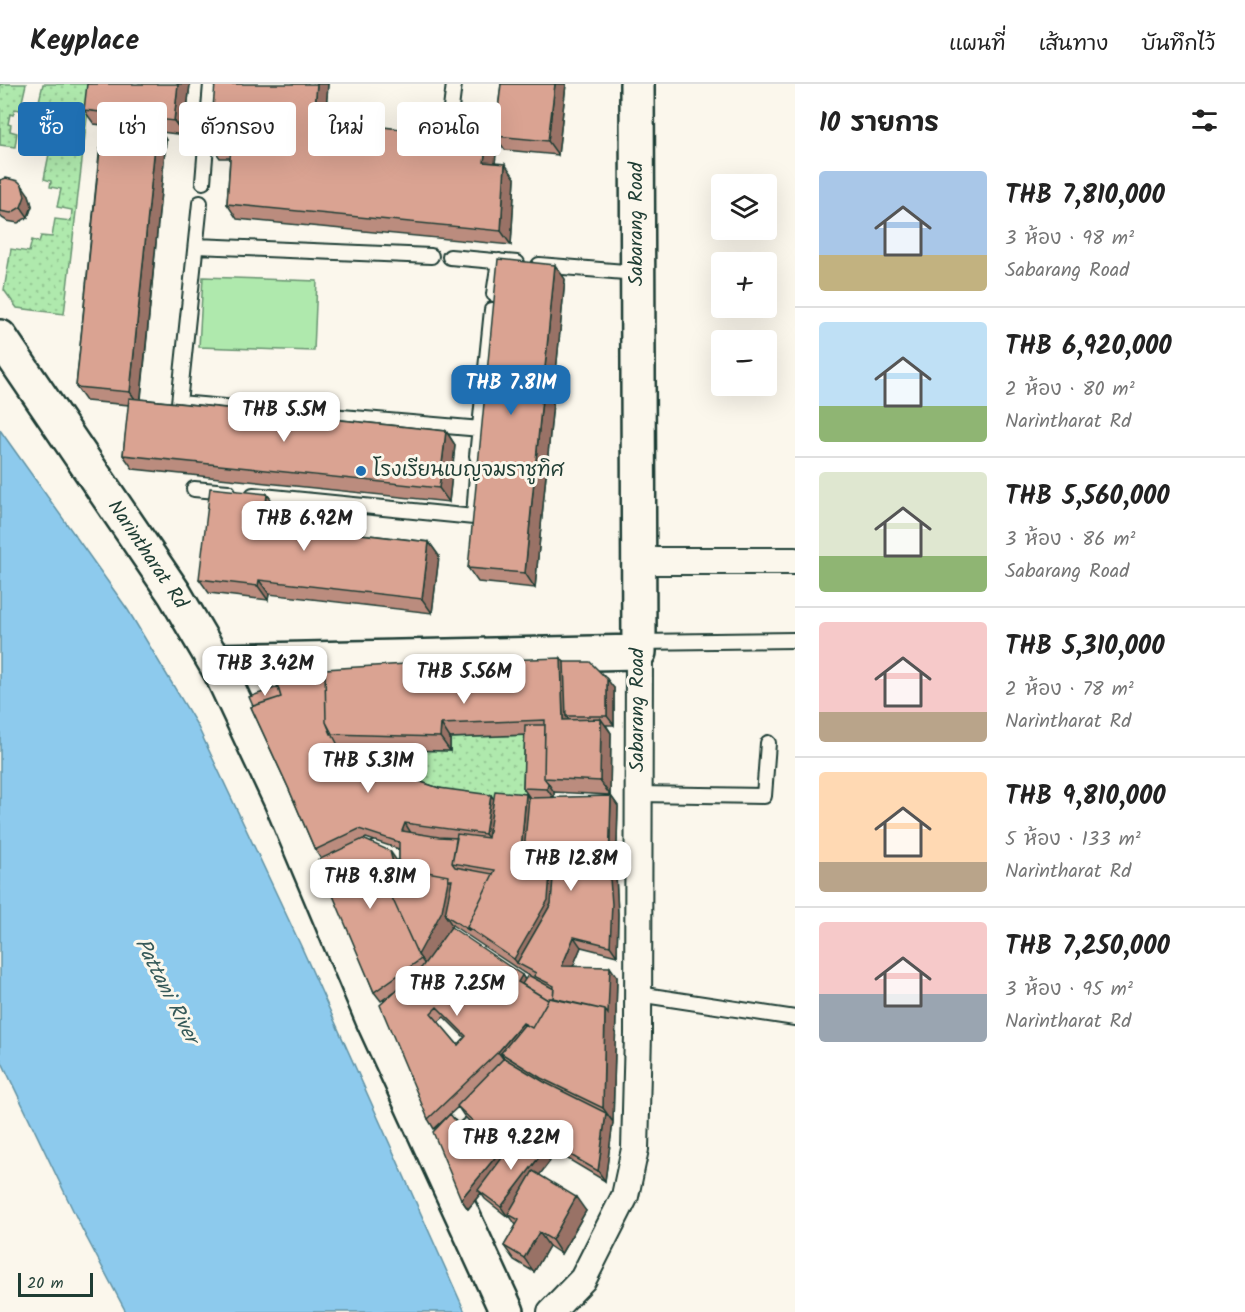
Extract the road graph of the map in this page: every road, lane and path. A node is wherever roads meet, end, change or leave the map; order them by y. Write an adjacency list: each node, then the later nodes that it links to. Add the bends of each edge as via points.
1 (211, 84): 5 (lane)
2 (454, 84): 4 (lane)
3 (637, 84): 11 (street, Sabarang Road)
4 (452, 102)
5 (203, 182)
6 (200, 203): 7 (lane)
7 (196, 246): 8 (lane); 15 (lane, via 179,403)
8 (431, 256)
9 (450, 257): 10 (lane)
10 (499, 261): 11 (lane); 12 (lane)
11 (637, 273): 19 (street, Sabarang Road)
12 (494, 294)
13 (492, 310): 15 (lane)
14 (0, 337): 23 (street, Narintharat Rd, via 174,593)
15 (481, 429): 16 (lane)
16 (477, 456)
17 (477, 474): 18 (lane, via 474,517)
18 (194, 489)
19 (640, 561): 20 (street); 22 (street, Sabarang Road)
20 (795, 561)
21 (795, 640): 22 (lane)
22 (639, 647): 23 (street); 25 (street, Sabarang Road)
23 (214, 661): 33 (street, Narintharat Rd, via 315,869)
24 (768, 742): 25 (lane, via 764,796)
25 (638, 794): 30 (street, Sabarang Road)
26 (359, 848): 27 (lane, via 369,844 400,859)
27 (405, 881)
28 (450, 939): 29 (lane, via 455,930)
29 (528, 978)
30 (638, 994): 31 (lane); 35 (street, Sabarang Road, via 635,1149 625,1196 583,1279)
31 (795, 1018)
32 (483, 1091): 33 (lane)
33 (427, 1140): 34 (street, Narintharat Rd)
34 (507, 1312)
35 (551, 1312)

